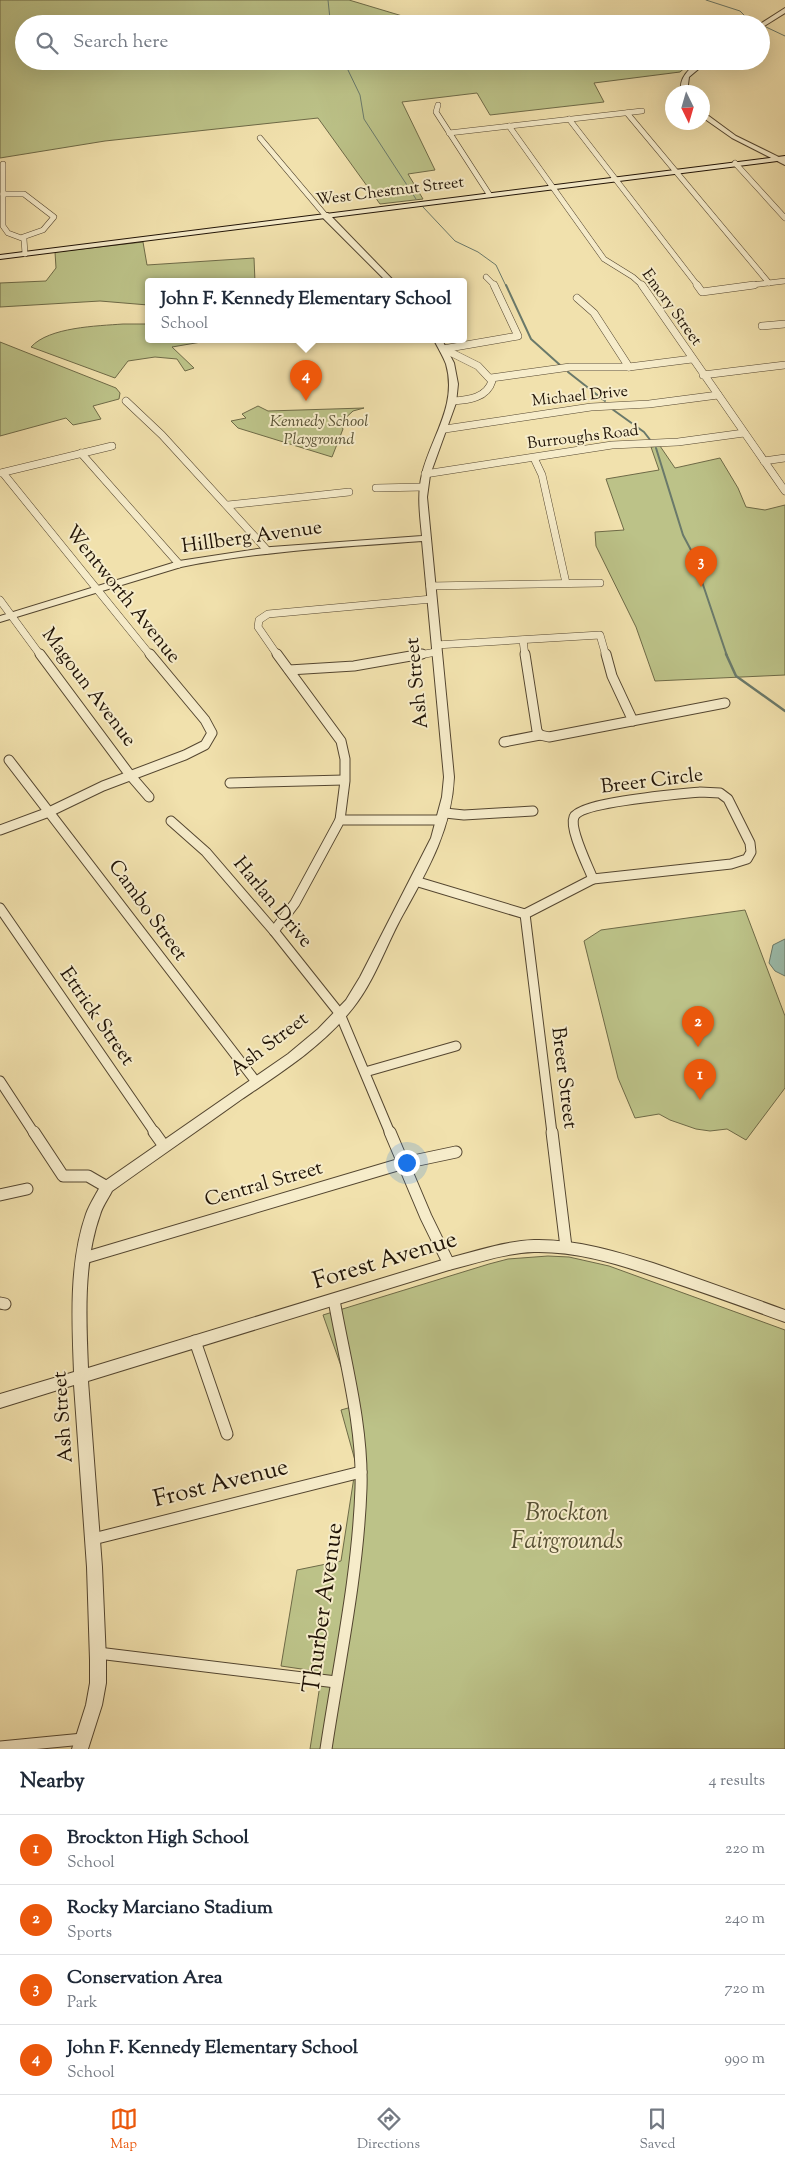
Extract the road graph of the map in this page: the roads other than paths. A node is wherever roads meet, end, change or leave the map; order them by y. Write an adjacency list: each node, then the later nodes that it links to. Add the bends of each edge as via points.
1 (785, 10): 2 (street)
2 (770, 20)
3 (693, 70): 4 (street, via 687,74)
4 (683, 85)
5 (438, 105): 11 (street, via 437,115)
6 (642, 111): 7 (street)
7 (626, 113): 8 (street); 17 (street)
8 (569, 119): 10 (street); 18 (street)
9 (710, 119): 13 (street, via 728,133)
10 (509, 126): 11 (street); 19 (street, Emory Street)
11 (449, 134): 21 (street)
12 (260, 138): 22 (street)
13 (781, 159): 14 (main road, West Chestnut Street); 15 (street)
14 (736, 163): 17 (main road, West Chestnut Street); 23 (street)
15 (785, 163)
16 (3, 164): 20 (street)
17 (675, 171): 18 (main road, West Chestnut Street); 30 (street)
18 (614, 178): 19 (main road, West Chestnut Street); 30 (street, via 702,292)
19 (552, 186): 21 (main road, West Chestnut Street); 36 (street, Emory Street, via 606,261 639,281)
20 (3, 194): 24 (street, via 3,226 8,232); 24 (street, via 24,194 53,216 43,230)
21 (489, 194): 22 (main road, West Chestnut Street)
22 (325, 215): 25 (main road, West Chestnut Street); 28 (street)
23 (785, 218)
24 (23, 237): 25 (street)
25 (25, 254): 26 (main road, West Chestnut Street)
26 (0, 257)
27 (486, 276): 35 (street, via 493,283 518,336)
28 (387, 278)
29 (785, 281): 30 (street)
30 (769, 283)
31 (577, 298): 38 (street, via 594,313)
32 (785, 324): 33 (street)
33 (762, 326)
34 (440, 343): 35 (street, Ash Street)
35 (443, 349): 40 (street, via 465,358); 43 (street, Ash Street, via 453,376)
36 (692, 359): 38 (street); 39 (street, Emory Street)
37 (785, 366): 39 (street)
38 (629, 367): 40 (street, via 570,367)
39 (703, 375): 41 (street, Emory Street)
40 (491, 378): 43 (street, via 491,386 485,392)
41 (718, 395): 44 (street, Michael Drive, via 649,404 600,406); 45 (street, Emory Street)
42 (126, 401): 57 (street)
43 (453, 401): 44 (street, Ash Street)
44 (445, 429): 52 (street, Ash Street)
45 (744, 433): 48 (street, Burroughs Road, via 678,442 612,445); 50 (street, Emory Street)
46 (112, 446): 47 (street)
47 (81, 453): 51 (street); 60 (street)
48 (534, 458): 52 (street, Burroughs Road); 61 (street, via 542,475)
49 (785, 458): 50 (street)
50 (764, 461): 55 (street, Emory Street)
51 (1, 473): 64 (street, Wentworth Avenue)
52 (426, 474): 53 (street, Ash Street)
53 (423, 487): 54 (street); 58 (street, Ash Street)
54 (376, 488)
55 (785, 491)
56 (349, 492): 57 (street)
57 (228, 505): 59 (street)
58 (426, 538): 59 (street, Hillberg Avenue); 63 (street, Ash Street)
59 (267, 550): 60 (street, Hillberg Avenue)
60 (179, 564): 64 (street, Hillberg Avenue)
61 (566, 583): 62 (street); 63 (street)
62 (600, 583)
63 (430, 586): 65 (street, Ash Street)
64 (96, 590): 67 (street, Hillberg Avenue); 75 (street, Wentworth Avenue, via 205,720 211,731)
65 (432, 599): 70 (street, Ash Street); 71 (street, via 268,614 259,620 258,627)
66 (0, 600): 67 (street, Magoun Avenue)
67 (10, 615): 68 (street, Hillberg Avenue); 78 (street, Magoun Avenue)
68 (0, 619)
69 (522, 640): 70 (street); 73 (street, via 600,635 612,676); 74 (street, via 536,731)
70 (436, 649): 71 (street, via 354,666); 84 (street, Ash Street, via 449,777)
71 (289, 670): 79 (street, via 339,736 344,755)
72 (725, 703): 73 (street)
73 (633, 721): 74 (street)
74 (540, 736): 76 (street)
75 (210, 738): 78 (street, via 205,745 185,755)
76 (504, 742)
77 (10, 760): 83 (street, Cambo Street)
78 (130, 776): 81 (street, Magoun Avenue); 83 (street)
79 (344, 780): 80 (street); 85 (street)
80 (230, 783)
81 (149, 797)
82 (533, 811): 84 (street)
83 (49, 812): 87 (street); 97 (street, Cambo Street)
84 (444, 817): 85 (street); 89 (street, Ash Street)
85 (340, 820): 92 (street, via 295,903)
86 (171, 822): 92 (street, Harlan Drive, via 206,852)
87 (0, 830)
88 (593, 878): 88 (street, Breer Circle, via 573,820 580,811 596,806 700,792 720,793 734,808 751,848 749,857 738,863); 91 (street, Breer Circle)
89 (415, 880): 91 (street); 93 (street, Ash Street, via 358,990)
90 (0, 908): 98 (street, Ettrick Street)
91 (525, 914): 104 (street, Breer Street)
92 (274, 931): 93 (street, Harlan Drive)
93 (340, 1014): 95 (street, Harlan Drive); 97 (street, Ash Street, via 308,1046)
94 (456, 1046): 95 (street)
95 (365, 1072): 100 (street, Harlan Drive)
96 (0, 1081): 101 (street, via 63,1176 88,1176)
97 (257, 1083): 98 (street, Ash Street)
98 (164, 1146): 101 (street, Ash Street)
99 (456, 1152): 100 (street, Central Street)
100 (404, 1163): 105 (street, Central Street); 106 (street, Harlan Drive)
101 (107, 1187): 105 (street, Ash Street, via 93,1210)
102 (26, 1189): 103 (street)
103 (0, 1195)
104 (566, 1247): 106 (street, Forest Avenue, via 508,1248); 108 (street, Forest Avenue, via 685,1279)
105 (84, 1258): 110 (street, Ash Street, via 80,1307)
106 (448, 1264): 107 (street, Forest Avenue)
107 (334, 1300): 109 (street, Forest Avenue); 113 (street, Thurber Avenue, via 359,1439)
108 (785, 1316)
109 (195, 1341): 110 (street, Forest Avenue); 112 (street)
110 (82, 1376): 111 (street, Forest Avenue); 114 (street, Ash Street)
111 (0, 1401)
112 (227, 1434)
113 (361, 1472): 114 (street, Frost Avenue); 116 (street, Thurber Avenue, via 354,1567)
114 (93, 1539): 115 (street, Ash Street)
115 (98, 1653): 116 (street); 117 (street, Ash Street, via 94,1706)
116 (336, 1682): 119 (street, Thurber Avenue)
117 (81, 1744): 118 (street)
118 (0, 1747)
119 (326, 1749)

